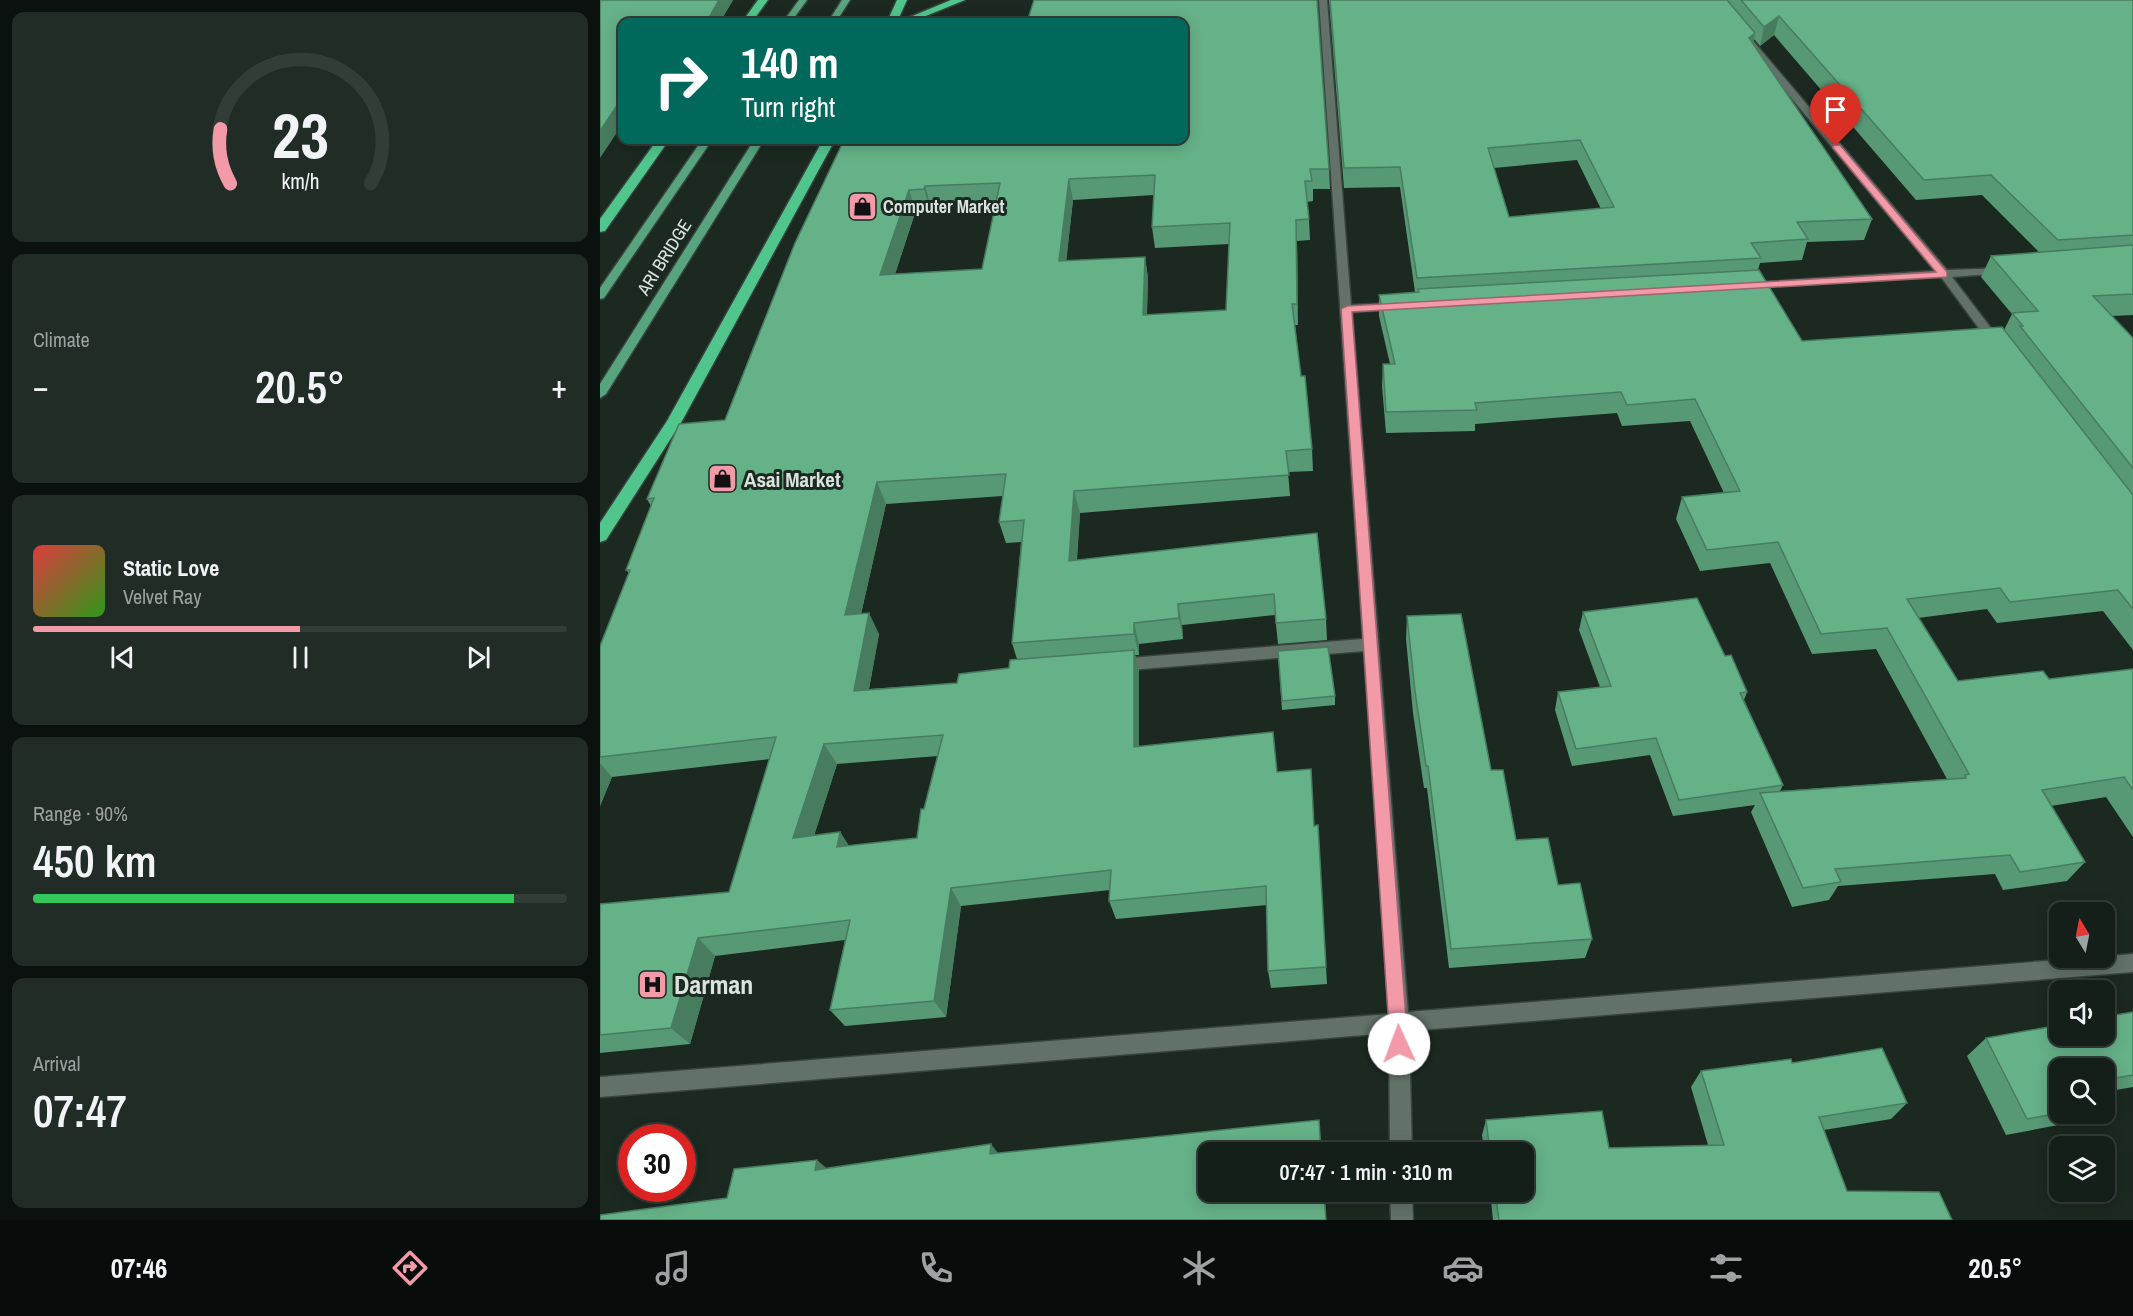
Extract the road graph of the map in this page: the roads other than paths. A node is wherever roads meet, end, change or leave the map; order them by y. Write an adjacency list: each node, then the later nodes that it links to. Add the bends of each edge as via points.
1 (763, 0): 7 (highway)
2 (802, 0): 8 (main road)
3 (846, 0): 9 (main road)
4 (902, 0): 10 (highway)
5 (960, 0): 11 (highway)
6 (1323, 0): 23 (street)
7 (750, 18)
8 (790, 18)
9 (835, 18)
10 (894, 18)
11 (913, 18)
12 (1744, 37): 19 (street)
13 (660, 144): 17 (highway)
14 (704, 144): 21 (main road)
15 (756, 144): 25 (main road, ARI BRIDGE)
16 (827, 144): 26 (highway, via 674,421)
17 (600, 228)
18 (2015, 269): 19 (street)
19 (1944, 274): 20 (street); 24 (street)
20 (1741, 286)
21 (600, 296)
22 (1406, 306): 23 (street)
23 (1347, 309): 27 (street)
24 (2002, 351)
25 (600, 394)
26 (600, 537)
27 (1371, 644): 28 (street); 30 (street)
28 (1102, 666)
29 (2133, 963): 30 (street)
30 (1399, 1022): 31 (street); 32 (street)
31 (600, 1087)
32 (1401, 1142)
33 (1401, 1202): 34 (street)
34 (1402, 1220)

